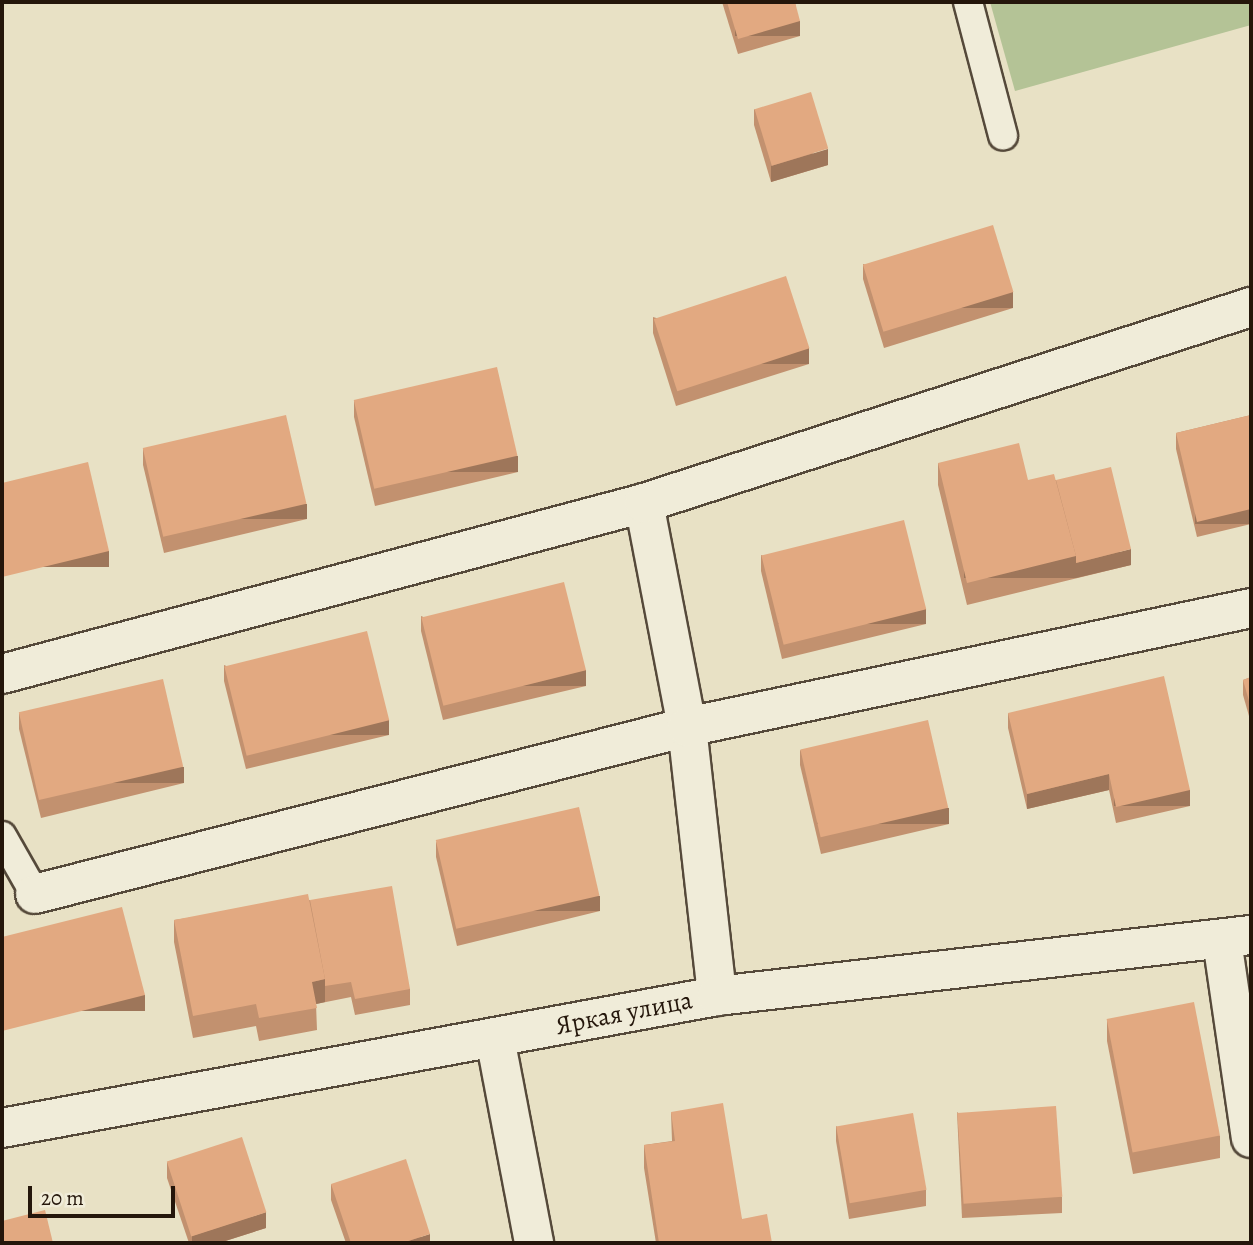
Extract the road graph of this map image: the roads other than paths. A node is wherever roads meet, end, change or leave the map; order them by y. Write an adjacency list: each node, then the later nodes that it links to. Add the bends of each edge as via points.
1 (968, 2): 2 (lane)
2 (1003, 135)
3 (1251, 307): 4 (street)
4 (644, 503): 6 (street); 7 (street)
5 (1251, 608): 7 (street)
6 (2, 674)
7 (687, 727): 9 (street); 11 (street)
8 (2, 836): 9 (lane)
9 (35, 894)
10 (1237, 938): 11 (street, Яркая улица); 14 (street)
11 (718, 996): 12 (street, Яркая улица)
12 (495, 1038): 13 (street, Яркая улица); 15 (street)
13 (2, 1128)
14 (1251, 1138)
15 (534, 1243)

